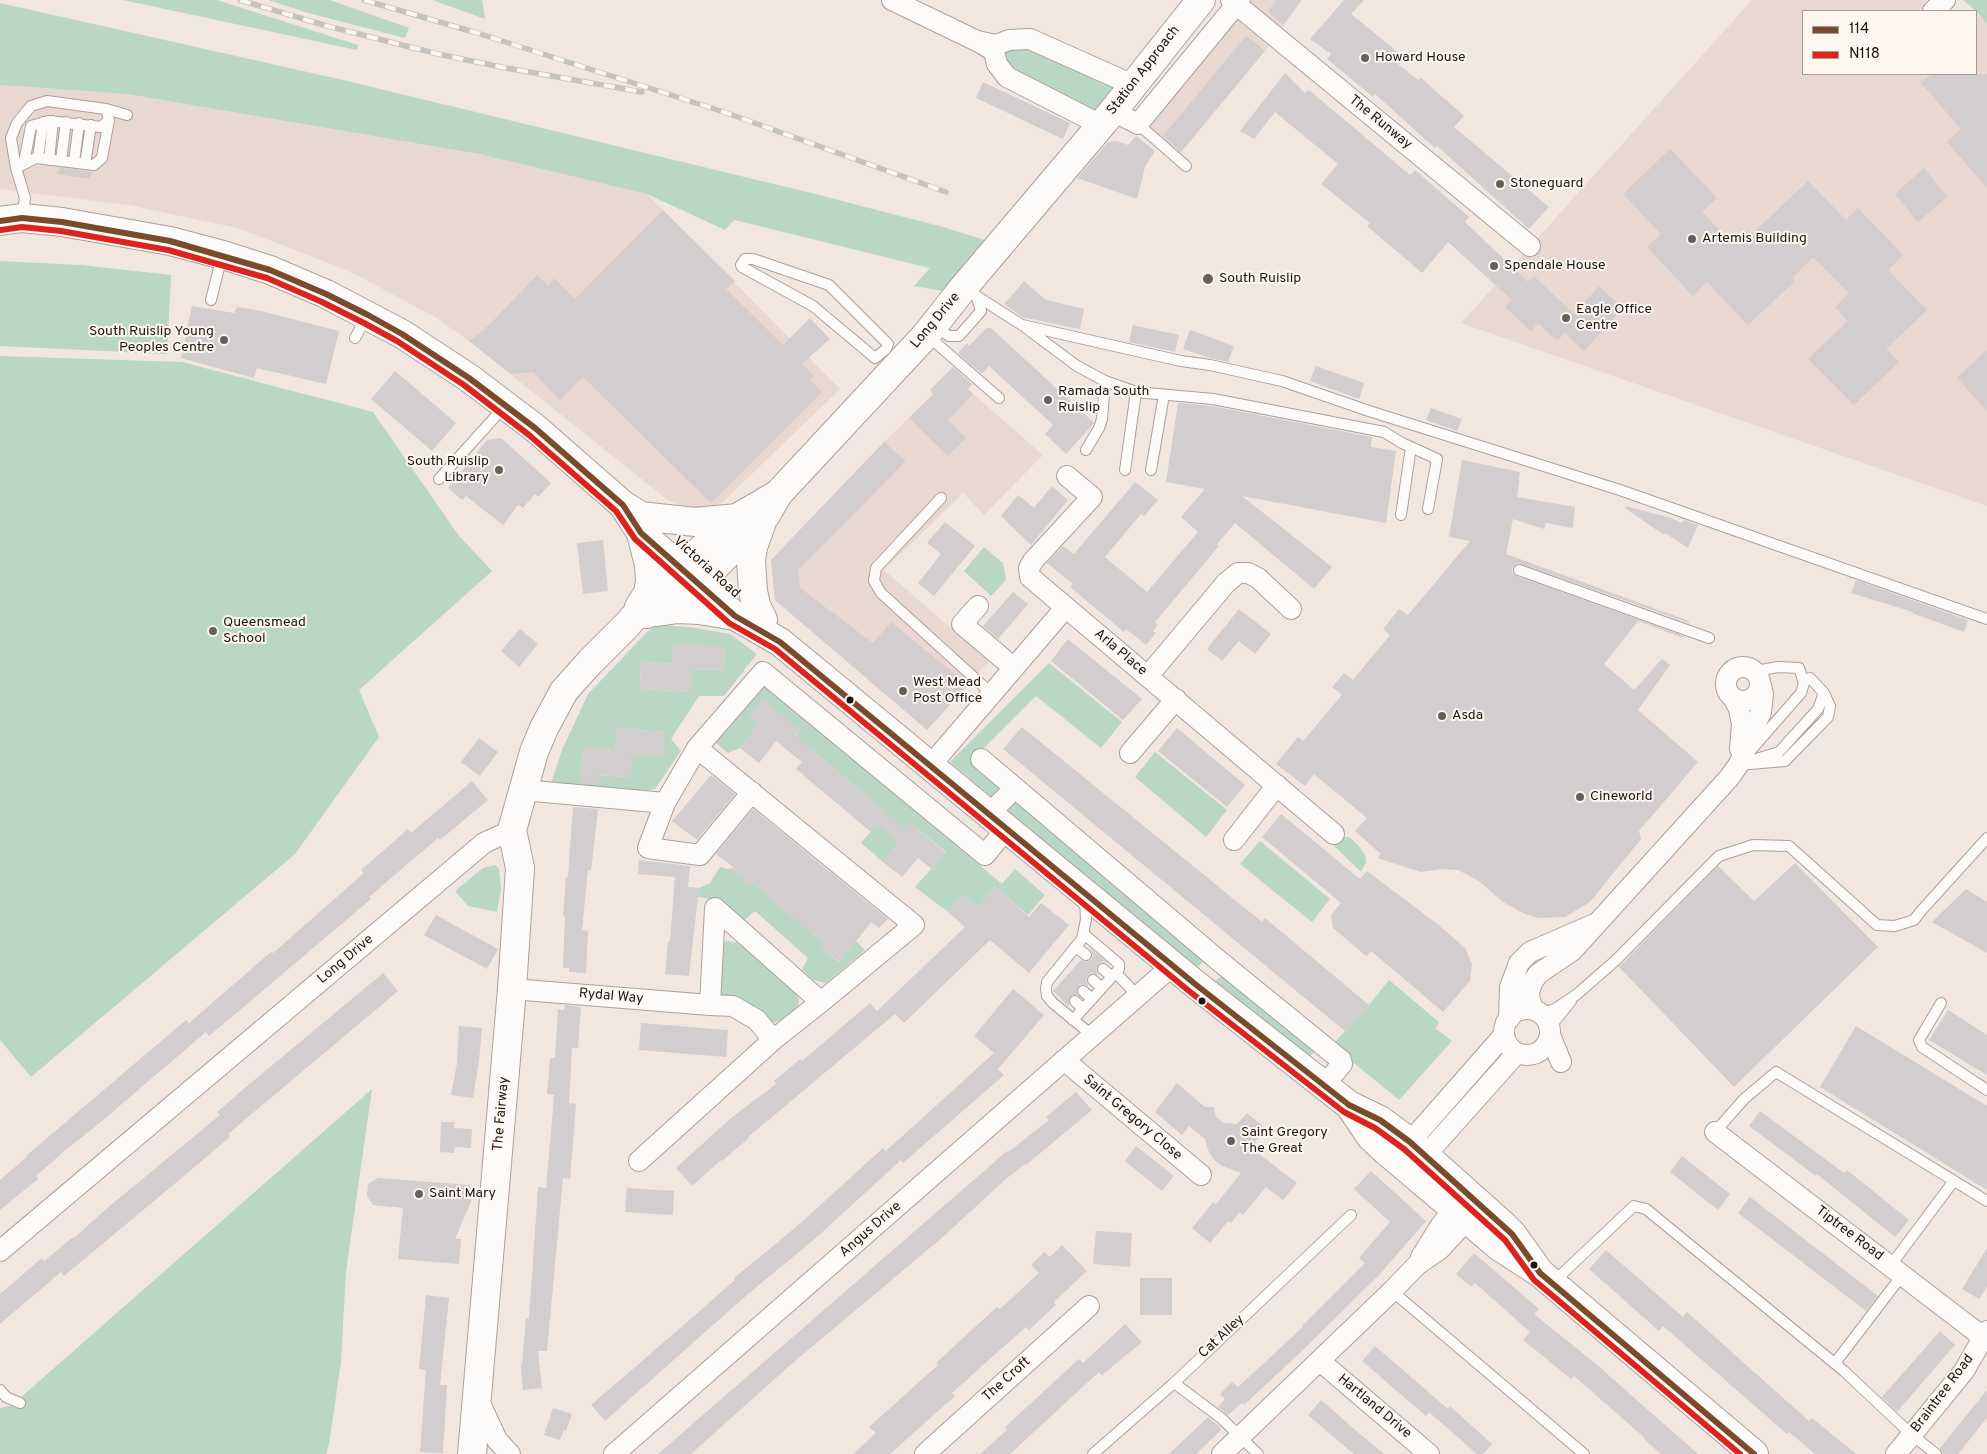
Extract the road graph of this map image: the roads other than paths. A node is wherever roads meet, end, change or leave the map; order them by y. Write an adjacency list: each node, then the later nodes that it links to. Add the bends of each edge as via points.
1 (892, 0): 5 (street)
2 (1200, 0): 8 (street, Station Approach)
3 (1945, 0): 6 (street)
4 (1236, 1): 14 (street); 24 (street, The Runway, via 1255,21)
5 (914, 4): 7 (street)
6 (1935, 10)
7 (977, 41): 8 (street, via 996,45 1009,40 1030,39); 16 (street, via 994,51 996,64 1007,77)
8 (1133, 86): 16 (street, Station Approach)
9 (107, 114): 10 (lane); 15 (lane, via 101,127); 20 (lane, via 102,158 94,165); 21 (lane, via 47,101 31,106 17,122 11,138)
10 (127, 115)
11 (48, 121): 12 (lane); 17 (lane); 21 (lane, via 31,126)
12 (66, 122): 13 (lane); 18 (lane)
13 (79, 123): 15 (lane); 19 (lane)
14 (1138, 124): 16 (street); 22 (lane)
15 (91, 125): 20 (lane)
16 (1101, 125): 26 (street, Long Drive)
17 (44, 159): 18 (lane); 21 (lane)
18 (61, 161): 19 (lane)
19 (74, 162): 20 (lane)
20 (85, 164)
21 (20, 166): 23 (lane, via 25,198)
22 (1186, 166)
23 (11, 219): 25 (street, Victoria Road, via 64,222)
24 (1530, 246)
25 (223, 255): 27 (lane); 28 (street, Victoria Road, via 270,270)
26 (970, 291): 29 (lane); 30 (street, Long Drive)
27 (211, 300)
28 (368, 315): 31 (lane); 37 (street, Victoria Road, via 402,334)
29 (1022, 325): 33 (lane, via 1078,366); 57 (lane, via 1282,381 1620,490)
30 (930, 330): 32 (street, Long Drive); 36 (lane)
31 (354, 338)
32 (888, 361): 32 (lane, via 875,358 813,306 742,267 743,261 753,259 829,285 888,344); 45 (street, Long Drive)
33 (1105, 381): 34 (lane); 39 (lane, via 1102,420)
34 (1136, 392): 35 (lane); 40 (lane)
35 (1164, 395): 38 (lane, via 1213,399 1384,432); 41 (lane)
36 (999, 398)
37 (506, 405): 43 (lane); 48 (street, Victoria Road)
38 (1411, 447): 46 (lane, via 1437,459); 47 (lane)
39 (1086, 450)
40 (1125, 470)
41 (1151, 470)
42 (1067, 476): 53 (street, Arla Place, via 1092,497 1029,568 1030,577)
43 (439, 479)
44 (941, 498): 66 (lane, via 876,568 874,581 881,593)
45 (772, 504): 49 (street, Long Drive); 50 (street, Long Drive); 58 (street, via 758,530 753,548 753,591)
46 (1428, 509)
47 (1401, 515)
48 (635, 518): 49 (street, via 694,522); 50 (street, Victoria Road, via 664,531); 56 (street, via 649,565 650,580)
49 (737, 518): 50 (street, Long Drive)
50 (696, 569): 55 (street, Victoria Road); 56 (street, Long Drive); 58 (street, Victoria Road)
51 (1519, 570): 59 (lane)
52 (978, 606): 61 (street, via 962,624)
53 (1066, 607): 61 (street); 63 (street, Arla Place)
54 (1291, 609): 63 (street, via 1258,578 1238,573)
55 (735, 616): 56 (street, via 678,609); 60 (street, Victoria Road)
56 (637, 617): 77 (street, Long Drive, via 564,692 544,728)
57 (1987, 619)
58 (763, 620): 60 (street, Victoria Road)
59 (1709, 638)
60 (780, 642): 74 (street, Victoria Road)
61 (1014, 668): 66 (street)
62 (1798, 668): 64 (lane, via 1778,666); 65 (lane); 73 (lane, via 1804,684 1801,693)
63 (1148, 676): 68 (street, Arla Place)
64 (1757, 677): 67 (street, via 1758,692 1751,700); 67 (street, via 1745,666 1729,673 1726,690); 73 (street, via 1764,694 1761,712)
65 (1810, 678): 69 (lane, via 1816,694); 73 (lane, via 1824,693 1818,709 1779,752)
66 (992, 694): 74 (street)
67 (1734, 699): 73 (street, via 1742,724)
68 (1176, 700): 71 (street); 75 (street, Arla Place)
69 (1813, 705)
70 (697, 748): 78 (street); 79 (street); 80 (street, via 763,672 985,855)
71 (1130, 753)
72 (981, 759): 76 (street)
73 (1739, 764): 86 (street)
74 (930, 766): 80 (street, Victoria Road)
75 (1277, 785): 82 (street, Arla Place); 84 (street)
76 (1014, 789): 80 (street); 91 (street)
77 (523, 790): 79 (street); 81 (street, Long Drive)
78 (752, 792): 79 (street, via 700,855 648,848); 109 (street, via 914,925)
79 (665, 803)
80 (998, 822): 85 (street, Victoria Road)
81 (512, 830): 102 (street, The Fairway, via 520,868); 130 (street, Long Drive, via 484,843)
82 (1334, 834)
83 (1987, 838): 105 (lane, via 1914,920 1895,926 1877,926 1789,846 1753,845 1719,856 1615,962)
84 (1234, 840)
85 (1085, 896): 87 (lane); 93 (street, Victoria Road)
86 (1599, 922): 114 (street, via 1572,951 1538,974 1532,983 1530,1001); 115 (street, via 1530,952 1519,963 1509,992)
87 (1084, 934): 88 (lane); 96 (lane, via 1119,964)
88 (1076, 947): 89 (lane); 90 (lane)
89 (1086, 955)
90 (1068, 958): 92 (lane); 94 (lane)
91 (1218, 960): 100 (street); 120 (street, via 1341,1060 1342,1064)
92 (1076, 965)
93 (1172, 966): 100 (street, Victoria Road); 106 (street, Angus Drive)
94 (1059, 969): 97 (lane); 98 (lane)
95 (1103, 969): 96 (lane)
96 (1114, 975): 103 (lane); 106 (lane)
97 (1067, 976)
98 (1050, 978): 101 (lane); 113 (lane, via 1047,996)
99 (1093, 980): 103 (lane)
100 (1195, 984): 120 (street, Victoria Road)
101 (1058, 986)
102 (512, 988): 111 (street, Rydal Way); 140 (street, The Fairway)
103 (1102, 988): 107 (lane)
104 (1083, 991): 107 (lane)
105 (1576, 995): 114 (lane); 114 (lane)
106 (1138, 996): 116 (street, Angus Drive)
107 (1092, 999): 112 (lane)
108 (1074, 1001): 112 (lane)
109 (821, 1002): 111 (street, via 715,908); 117 (street)
110 (1941, 1003): 121 (lane, via 1919,1040 1922,1047)
111 (710, 1005): 117 (street, Rydal Way, via 732,1006 757,1020)
112 (1083, 1009): 113 (lane)
113 (1073, 1020): 116 (lane)
114 (1543, 1021): 115 (street, via 1520,1010); 118 (street, via 1546,1046)
115 (1506, 1027): 118 (street, via 1508,1046); 123 (street)
116 (1093, 1036): 119 (street, Angus Drive)
117 (773, 1040): 124 (street)
118 (1526, 1054): 123 (street)
119 (1064, 1060): 125 (street, Saint Gregory Close); 146 (street, Angus Drive)
120 (1324, 1085): 123 (street, Victoria Road, via 1350,1105 1380,1120)
121 (1987, 1090)
122 (1715, 1132): 126 (lane, via 1744,1099 1776,1072); 131 (street, Tiptree Road)
123 (1411, 1156): 128 (street, Victoria Road)
124 (639, 1161)
125 (1201, 1175)
126 (1953, 1182): 127 (lane); 131 (lane)
127 (1987, 1201)
128 (1468, 1206): 132 (street, Victoria Road, via 1512,1234); 133 (street, via 1430,1241 1417,1265)
129 (1350, 1215): 138 (lane, Cat Alley)
130 (0, 1251)
131 (1897, 1270): 135 (street, Tiptree Road); 137 (lane)
132 (1547, 1279): 137 (lane, via 1564,1272 1634,1206 1646,1209); 153 (street, Victoria Road)
133 (1392, 1291): 136 (street); 152 (lane)
134 (1089, 1306): 147 (street, The Croft)
135 (1985, 1334): 142 (street, Braintree Road, via 1964,1371)
136 (1320, 1361): 143 (street); 151 (street, Hartland Drive)
137 (1835, 1363): 142 (lane)
138 (1174, 1383): 143 (lane); 148 (lane, Cat Alley)
139 (0, 1390): 141 (lane, via 6,1397)
140 (478, 1399): 144 (street, The Fairway); 145 (street, The Fairway, via 497,1440)
141 (20, 1403)
142 (1912, 1435): 154 (street, Braintree Road); 155 (lane)
143 (1240, 1436): 149 (street); 150 (lane)
144 (472, 1454)
145 (510, 1454)
146 (614, 1454)
147 (925, 1454)
148 (1093, 1454)
149 (1222, 1454)
150 (1258, 1454)
151 (1429, 1454)
152 (1584, 1454)
153 (1754, 1454)
154 (1896, 1454)
155 (1936, 1454)

